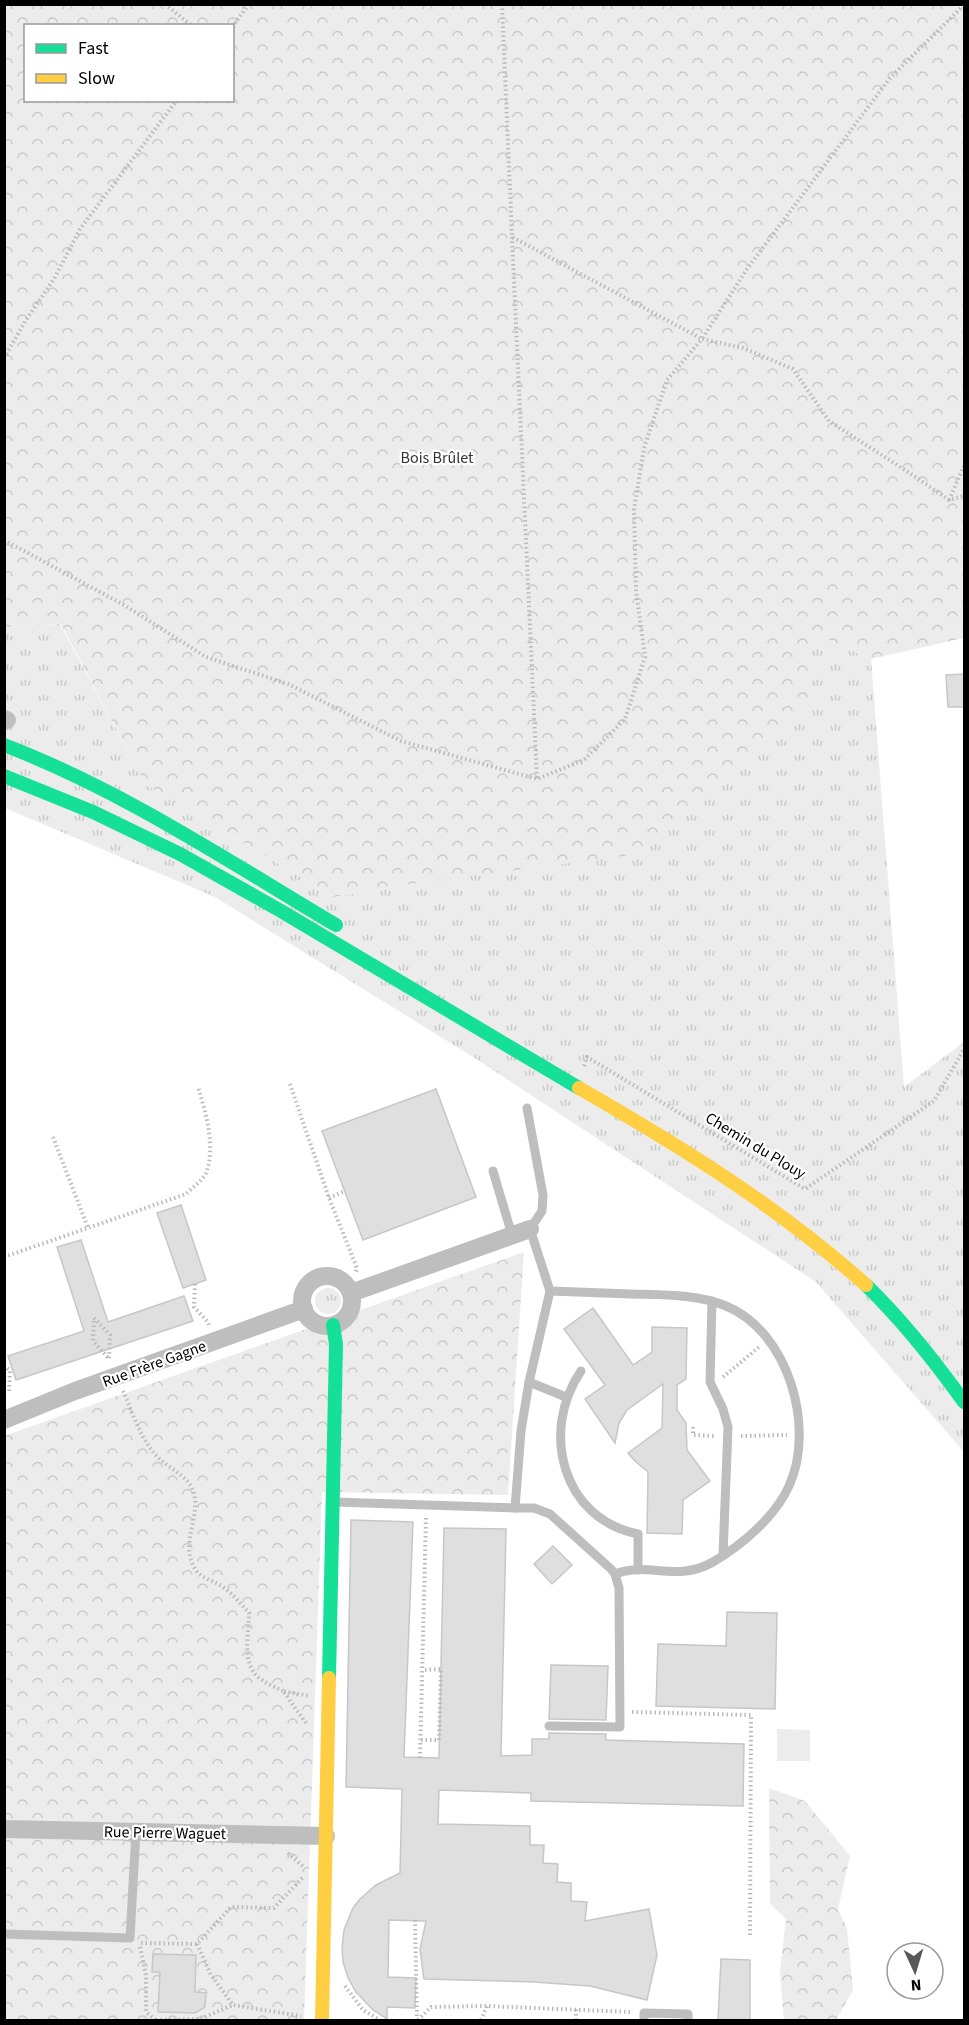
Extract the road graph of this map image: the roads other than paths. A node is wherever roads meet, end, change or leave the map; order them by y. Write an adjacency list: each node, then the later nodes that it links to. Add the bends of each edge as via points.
1 (4, 745): 4 (main road, via 73,773)
2 (4, 756): 4 (main road)
3 (4, 776): 18 (main road, via 81,807 180,855 723,1174 818,1241 853,1271 928,1351)
4 (179, 833): 5 (main road)
5 (350, 933)
6 (526, 1108): 8 (lane, via 543,1195 542,1211)
7 (493, 1171): 9 (lane)
8 (530, 1229): 9 (street); 10 (lane)
9 (512, 1235): 11 (street)
10 (550, 1291): 12 (lane); 16 (lane)
11 (351, 1293): 13 (street, via 339,1280 321,1278 305,1291); 14 (street, via 348,1314)
12 (712, 1301): 22 (lane, via 711,1387 728,1427); 22 (lane, via 736,1311 768,1339 790,1379 800,1435 794,1475 776,1508)
13 (304, 1309): 14 (street, via 314,1322); 19 (street, Rue Frère Gagne)
14 (333, 1325): 20 (main road, via 336,1344)
15 (580, 1371): 17 (lane)
16 (529, 1382): 17 (lane); 21 (lane)
17 (566, 1396): 23 (lane, via 560,1434 568,1477 579,1497 597,1516 616,1528 638,1534)
18 (964, 1402)
19 (4, 1420)
20 (332, 1502): 21 (lane); 28 (main road)
21 (515, 1508): 24 (lane, via 550,1514)
22 (723, 1555): 23 (lane, via 702,1567 682,1572)
23 (638, 1570): 24 (lane)
24 (615, 1574): 25 (lane, via 619,1588 620,1727)
25 (549, 1726)
26 (4, 1828): 27 (street, Rue Pierre Waguet)
27 (136, 1832): 28 (street, Rue Pierre Waguet); 29 (lane, via 130,1938)
28 (326, 1836): 30 (main road)
29 (4, 1934)
30 (322, 2020)
31 (644, 2020): 32 (lane, via 644,2013 688,2014)
32 (688, 2020)

